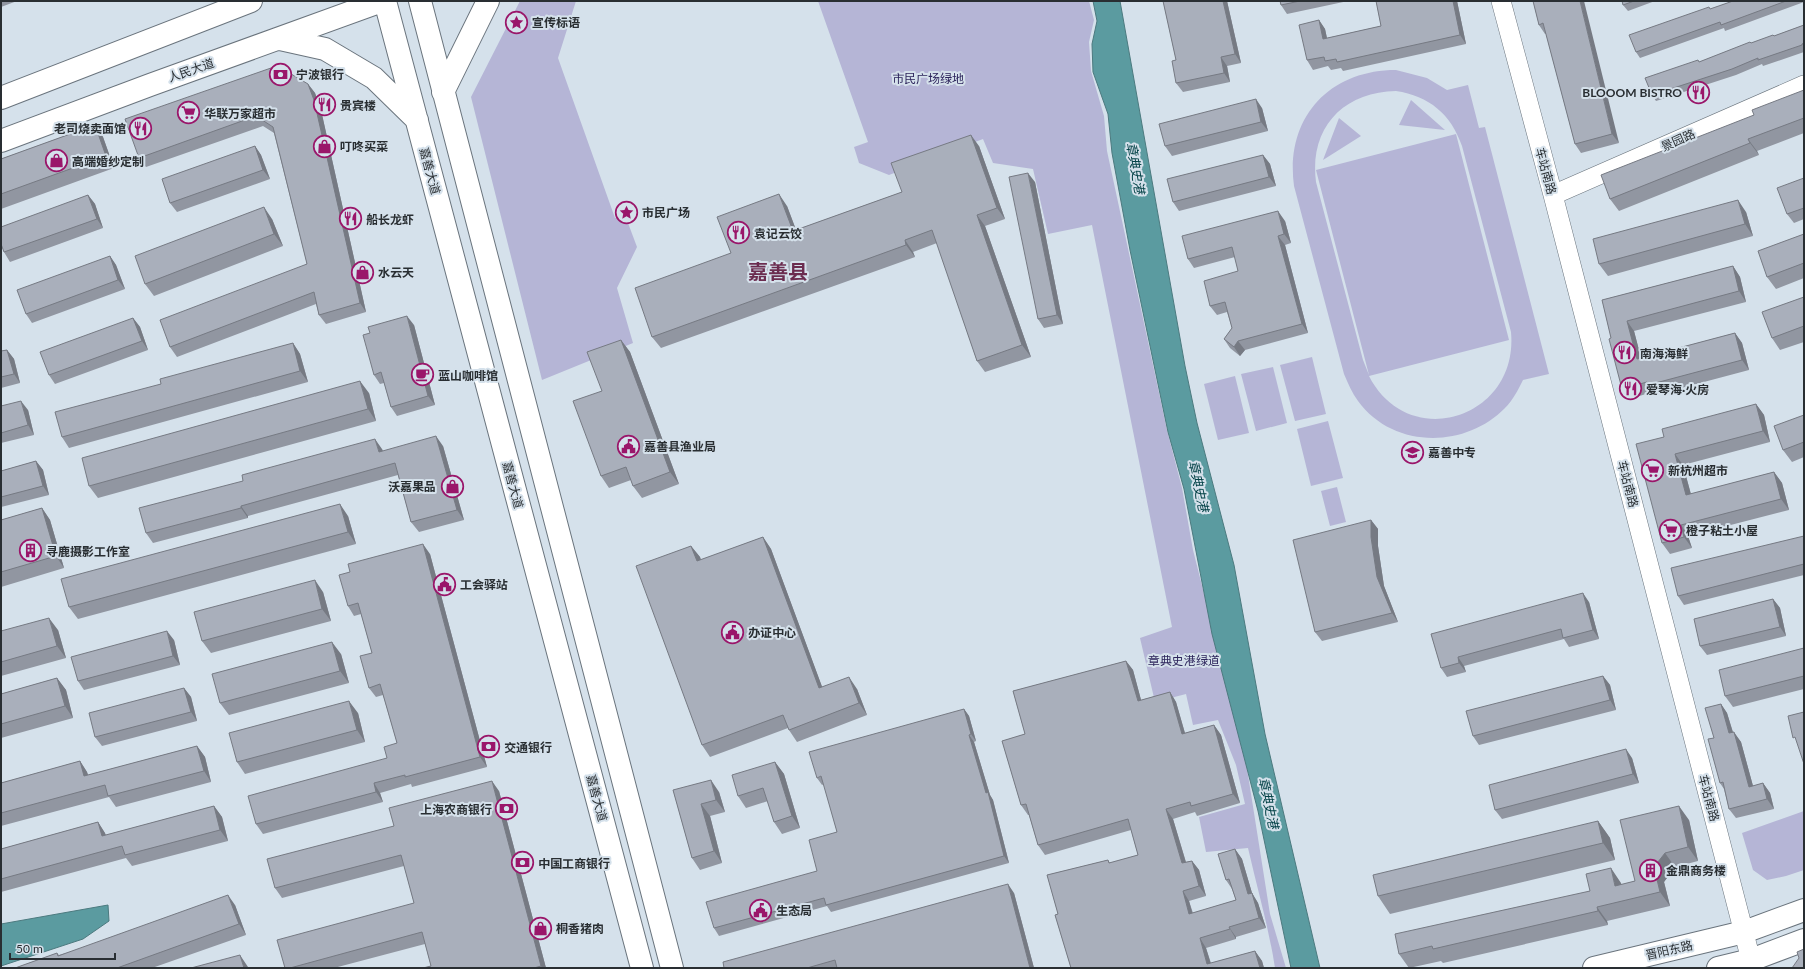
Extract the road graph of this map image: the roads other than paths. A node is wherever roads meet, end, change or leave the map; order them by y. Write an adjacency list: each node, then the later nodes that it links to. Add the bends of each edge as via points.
1 (251, 1): 10 (main road)
2 (382, 1): 7 (main road, 人民大道)
3 (385, 1): 11 (main road, 嘉善大道)
4 (420, 1): 9 (main road)
5 (488, 1): 9 (main road)
6 (1501, 1): 13 (street, 车站南路)
7 (280, 39): 11 (main road, via 325,49 374,78); 12 (main road, 人民大道, via 150,84)
8 (1804, 85): 13 (street, 景园路)
9 (443, 92): 19 (main road)
10 (1, 98)
11 (417, 120): 18 (main road, 嘉善大道)
12 (1, 141)
13 (1553, 195): 15 (street, 车站南路)
14 (1804, 910): 15 (main road, 晋阳东路)
15 (1744, 932): 17 (street, 车站南路); 20 (main road, 晋阳东路)
16 (1804, 940): 17 (main road)
17 (1752, 964): 21 (main road)
18 (642, 968)
19 (672, 968)
20 (1594, 968)
21 (1718, 968)

